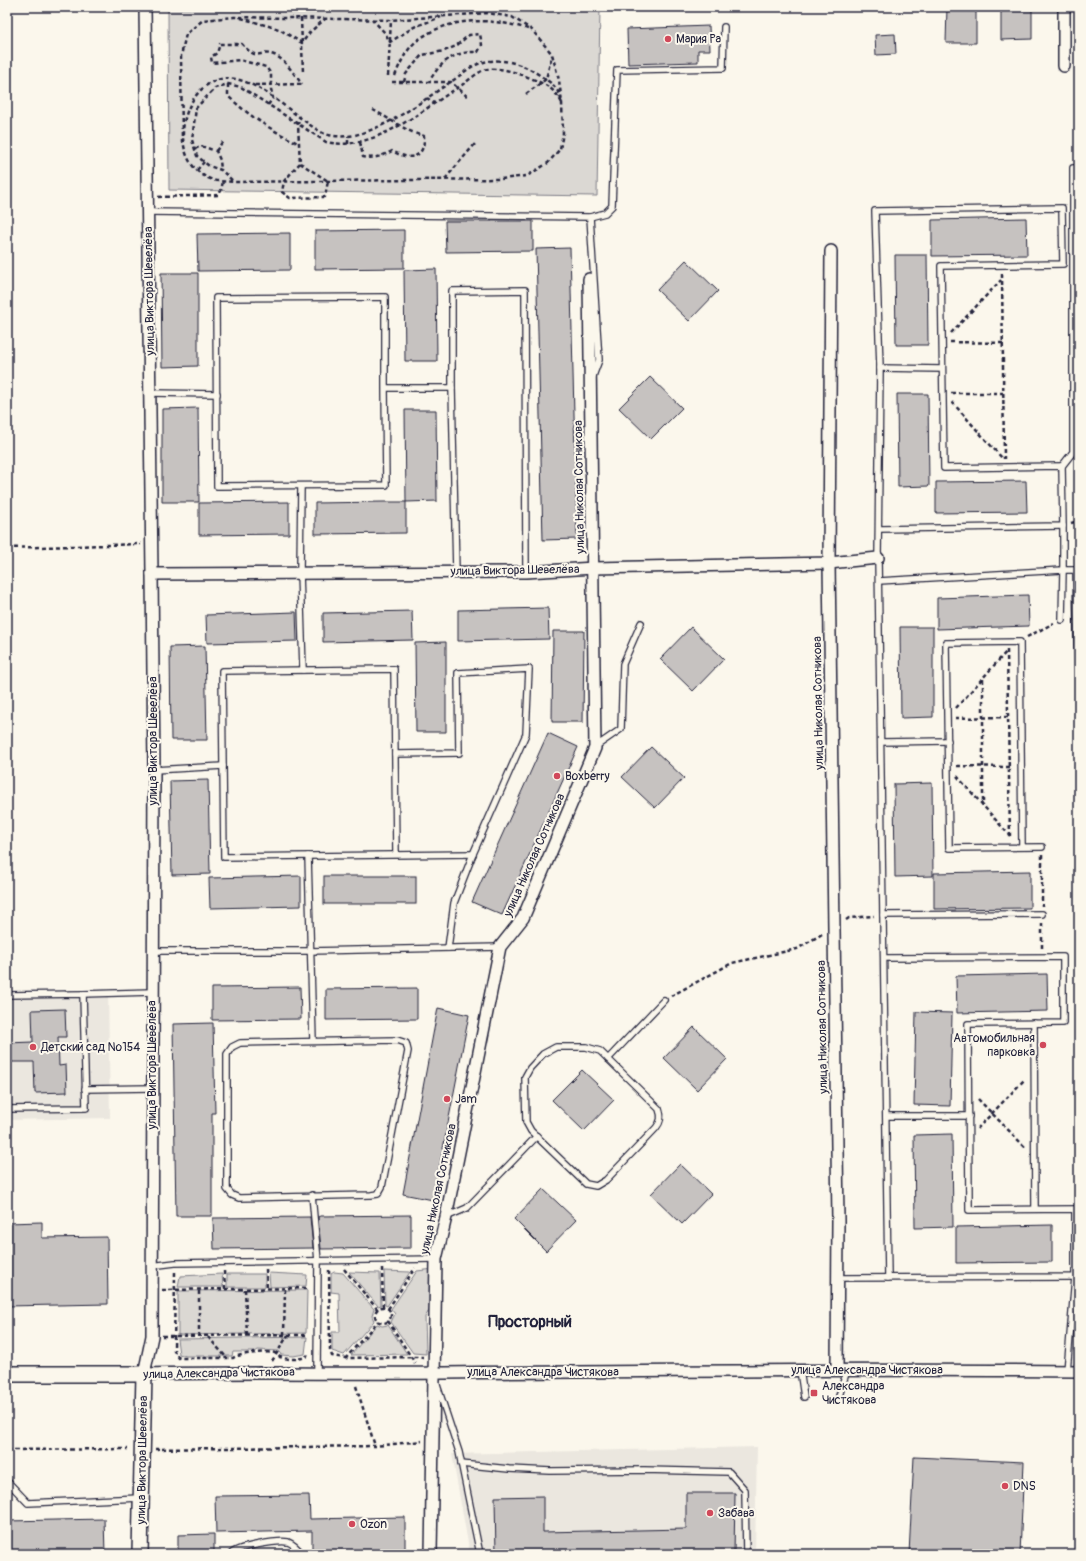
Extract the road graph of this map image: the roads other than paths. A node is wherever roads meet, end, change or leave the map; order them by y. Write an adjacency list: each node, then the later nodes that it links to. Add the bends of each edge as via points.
1 (145, 7): 6 (street, улица Виктора Шевелёва)
2 (1064, 7): 4 (street)
3 (724, 26): 7 (lane, via 723,68 617,70 612,206 605,214)
4 (1064, 66)
5 (1079, 168): 17 (lane, via 1073,168 1073,452)
6 (148, 212): 7 (lane); 15 (street, улица Виктора Шевелёва)
7 (590, 217): 12 (lane, via 599,360)
8 (831, 251): 22 (street, улица Николая Сотникова)
9 (589, 278): 12 (street, улица Николая Сотникова)
10 (880, 368): 11 (lane); 11 (lane, via 876,211 1062,208 1063,264 941,266); 20 (lane)
11 (942, 369): 17 (lane, via 944,468)
12 (590, 386): 23 (street, улица Николая Сотникова)
13 (386, 388): 14 (lane); 16 (lane, via 385,297 216,298); 18 (lane, via 386,485)
14 (452, 388): 26 (lane); 27 (lane, via 452,291 525,290)
15 (151, 392): 16 (lane); 28 (street, улица Виктора Шевелёва)
16 (217, 394): 18 (lane, via 218,486)
17 (1062, 466): 19 (lane)
18 (301, 486): 25 (lane)
19 (1063, 526): 20 (lane); 24 (lane)
20 (880, 529): 21 (lane)
21 (878, 558): 22 (street, улица Виктора Шевелёва); 29 (lane)
22 (829, 563): 23 (street, улица Виктора Шевелёва); 72 (street, улица Николая Сотникова)
23 (594, 568): 27 (street, улица Виктора Шевелёва); 36 (street, улица Николая Сотникова)
24 (1062, 570): 29 (lane); 30 (lane); 33 (lane, via 1076,570)
25 (300, 572): 26 (street, улица Виктора Шевелёва); 28 (street, улица Виктора Шевелёва); 32 (lane)
26 (456, 572): 27 (street, улица Виктора Шевелёва)
27 (526, 572)
28 (152, 574): 39 (street, улица Виктора Шевелёва)
29 (879, 581): 35 (lane)
30 (1062, 620)
31 (641, 623): 36 (lane, via 623,664 621,729)
32 (303, 670): 37 (lane, via 394,669); 38 (lane, via 222,671)
33 (1079, 723)
34 (948, 741): 35 (lane); 40 (lane, via 949,848); 40 (lane, via 946,643 1020,642)
35 (881, 742): 46 (lane)
36 (595, 748): 47 (street, улица Николая Сотникова, via 523,918)
37 (395, 754): 42 (lane); 43 (lane, via 459,753 458,673 528,669 526,734)
38 (223, 766): 39 (lane); 44 (lane, via 224,857)
39 (154, 770): 49 (street, улица Виктора Шевелёва)
40 (1022, 847): 41 (lane)
41 (1042, 847)
42 (396, 854): 43 (lane); 44 (lane)
43 (473, 854): 48 (lane, via 454,903)
44 (308, 856): 50 (lane)
45 (1042, 914): 46 (lane)
46 (883, 915): 51 (lane)
47 (500, 947): 48 (lane); 67 (street, улица Николая Сотникова)
48 (448, 948): 50 (lane)
49 (152, 951): 50 (lane); 52 (street, улица Виктора Шевелёва)
50 (310, 951): 57 (lane)
51 (884, 958): 56 (lane, via 1063,957 1063,1023); 62 (lane)
52 (152, 992): 53 (lane); 59 (street, улица Виктора Шевелёва)
53 (83, 994): 54 (lane); 60 (lane)
54 (7, 995)
55 (664, 1000): 58 (lane)
56 (1034, 1023): 63 (lane, via 968,1024); 66 (lane)
57 (313, 1041): 65 (lane, via 397,1040 406,1043 408,1051 382,1187 378,1194); 65 (lane, via 240,1043 232,1046 227,1054 227,1189 239,1198)
58 (608, 1059): 64 (lane, via 600,1051 591,1048 556,1047 542,1054 524,1077 526,1122); 64 (lane, via 659,1109 661,1118 656,1128 606,1180 596,1186 586,1184)
59 (152, 1088): 60 (lane); 70 (street, улица Виктора Шевелёва)
60 (85, 1089): 61 (lane, via 86,1108)
61 (7, 1109)
62 (886, 1116): 63 (lane); 73 (lane)
63 (969, 1116): 66 (lane, via 969,1210)
64 (536, 1136): 67 (lane, via 466,1208)
65 (312, 1195): 69 (lane)
66 (1035, 1209): 71 (lane, via 1075,1209)
67 (446, 1217): 68 (street, улица Николая Сотникова)
68 (436, 1259): 69 (lane); 79 (street, улица Николая Сотникова, via 434,1358)
69 (318, 1261): 70 (lane); 78 (lane)
70 (151, 1266): 81 (street, улица Виктора Шевелёва, via 152,1336)
71 (1075, 1277): 73 (lane); 76 (lane)
72 (838, 1278): 73 (lane); 75 (street, улица Николая Сотникова)
73 (888, 1278)
74 (800, 1370): 75 (street, улица Александра Чистякова); 79 (street, улица Александра Чистякова); 83 (lane)
75 (842, 1370): 76 (street, улица Александра Чистякова); 82 (lane)
76 (1067, 1371): 77 (street, улица Александра Чистякова)
77 (1079, 1371)
78 (317, 1372): 79 (street, улица Александра Чистякова); 81 (street, улица Александра Чистякова)
79 (428, 1373): 84 (lane); 90 (street, улица Николая Сотникова, via 433,1440)
80 (7, 1374): 81 (street, улица Александра Чистякова)
81 (144, 1374): 86 (street, улица Виктора Шевелёва)
82 (839, 1396)
83 (804, 1397)
84 (462, 1464): 91 (lane); 92 (lane, via 550,1471 729,1472 745,1490)
85 (7, 1481): 86 (lane, via 28,1503)
86 (141, 1498): 87 (street, улица Виктора Шевелёва)
87 (140, 1554)
88 (231, 1554): 89 (lane, via 240,1548 288,1542)
89 (302, 1554)
90 (431, 1554)
91 (480, 1554)
92 (746, 1554)

